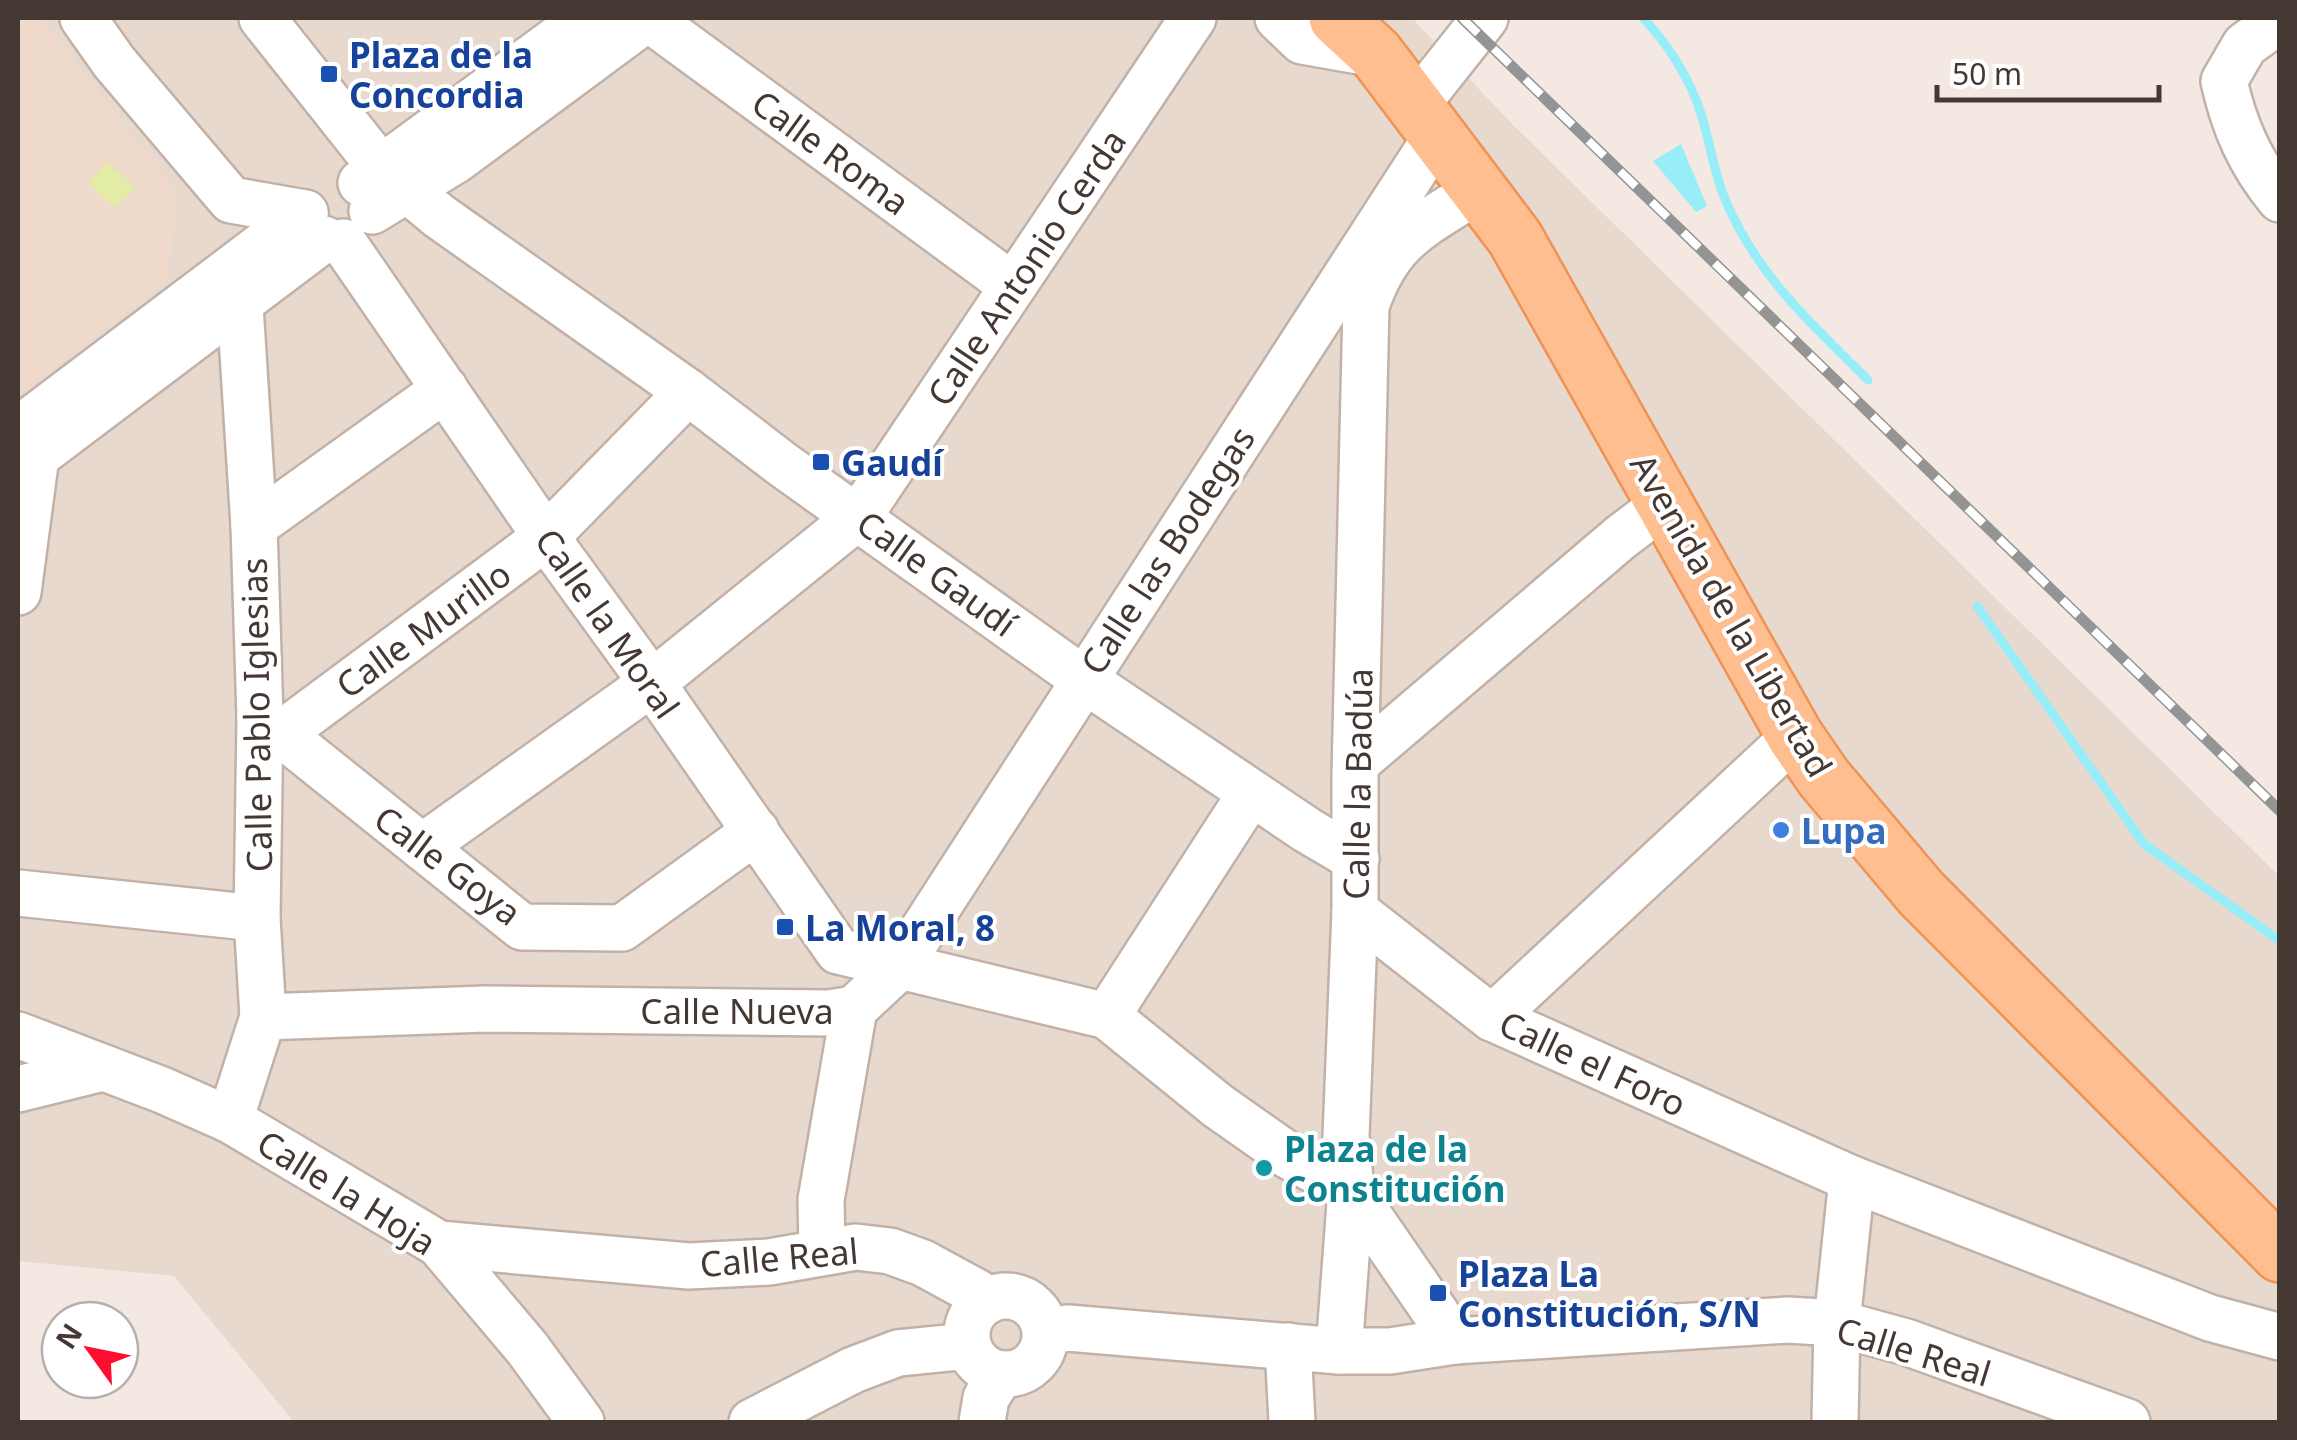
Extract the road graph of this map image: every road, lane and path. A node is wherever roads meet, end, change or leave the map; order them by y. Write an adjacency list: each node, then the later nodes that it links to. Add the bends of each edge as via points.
1 (83, 18): 14 (street)
2 (262, 18): 15 (street)
3 (586, 18): 15 (street)
4 (648, 18): 15 (street, via 456,160); 17 (street, Calle Roma)
5 (1193, 18): 17 (street, Calle Antonio Cerda)
6 (1278, 18): 10 (street, via 1302,41)
7 (1337, 18): 10 (main road, Avenida de la Libertad)
8 (1486, 18): 11 (street, Calle las Bodegas)
9 (2280, 20): 13 (street, via 2245,45 2224,81 2232,120 2258,172)
10 (1376, 54): 11 (main road, Avenida de la Libertad)
11 (1427, 120): 12 (main road, Avenida de la Libertad); 16 (street, Calle las Bodegas)
12 (1480, 189): 19 (street, Calle la Badúa, via 1402,239); 25 (main road, Avenida de la Libertad)
13 (2280, 198)
14 (231, 200): 15 (street); 18 (street, Calle Pablo Iglesias)
15 (356, 207): 18 (street); 22 (street, Calle la Moral); 23 (street, Calle Gaudí)
16 (1364, 248): 19 (street); 20 (street, Calle las Bodegas)
17 (1014, 286): 26 (street, Calle Antonio Cerda)
18 (233, 290): 24 (street); 27 (street, Calle Pablo Iglesias)
19 (1366, 306): 21 (street, Calle la Badúa)
20 (1304, 340): 21 (street); 30 (street, Calle las Bodegas)
21 (1364, 377): 34 (street, Calle la Badúa)
22 (446, 388): 27 (street); 28 (street, Calle la Moral)
23 (688, 392): 26 (street, Calle Gaudí); 28 (street, Calle Murillo)
24 (24, 452): 29 (street)
25 (1666, 503): 33 (main road, Avenida de la Libertad); 34 (street)
26 (859, 516): 30 (street, Calle Gaudí); 31 (street, Calle Antonio Cerda)
27 (254, 526): 32 (street, Calle Pablo Iglesias)
28 (546, 537): 31 (street, Calle la Moral); 32 (street, Calle Murillo)
29 (18, 592)
30 (1082, 679): 35 (street, Calle Gaudí); 42 (street, Calle las Bodegas)
31 (652, 682): 36 (street, Calle la Moral); 37 (street, Calle Antonio Cerda)
32 (270, 725): 37 (street, Calle Goya); 41 (street, Calle Pablo Iglesias)
33 (1794, 736): 46 (street); 55 (main road, Avenida de la Libertad, via 1921,893)
34 (1356, 763): 38 (street, Calle la Badúa)
35 (1251, 793): 38 (street, Calle Gaudí); 44 (street)
36 (756, 832): 37 (street, Calle Goya, via 622,928 522,926); 42 (street, Calle la Moral, via 838,951)
37 (422, 848)
38 (1356, 859): 40 (street, Calle la Badúa)
39 (18, 893): 41 (street)
40 (1355, 910): 46 (street, Calle el Foro); 52 (street, Calle la Badúa)
41 (257, 918): 45 (street, Calle Pablo Iglesias)
42 (898, 967): 43 (street, Calle Nueva); 44 (street)
43 (854, 1009): 45 (street, Calle Nueva); 54 (street, via 820,1200)
44 (1107, 1016): 52 (street, via 1218,1106)
45 (263, 1017): 50 (street, Calle Pablo Iglesias)
46 (1492, 1018): 51 (street, Calle el Foro)
47 (18, 1036): 48 (street, Calle la Hoja)
48 (103, 1068): 49 (street); 50 (street, Calle la Hoja)
49 (18, 1090)
50 (230, 1120): 53 (street, Calle la Hoja)
51 (1852, 1180): 57 (street); 59 (street, Calle el Foro, via 2210,1318)
52 (1350, 1190): 60 (street); 62 (street, Calle la Badúa)
53 (439, 1244): 54 (street, Calle Real, via 689,1266 770,1262); 64 (street, Calle la Hoja)
54 (822, 1251): 56 (street, Calle Real, via 890,1250)
55 (2280, 1254)
56 (986, 1301): 58 (street, via 1020,1298 1033,1306); 63 (street, via 967,1328)
57 (1837, 1323): 60 (street, Calle Real, via 1788,1320); 68 (street); 69 (street, Calle Real)
58 (1046, 1332): 61 (street, via 1068,1328); 63 (street, via 1037,1360 1025,1370)
59 (2280, 1336)
60 (1455, 1341): 62 (street)
61 (1288, 1346): 62 (street); 67 (street)
62 (1338, 1351)
63 (984, 1360): 65 (street, via 898,1353); 66 (street)
64 (581, 1422)
65 (752, 1422)
66 (982, 1422)
67 (1292, 1422)
68 (1835, 1422)
69 (2127, 1422)

